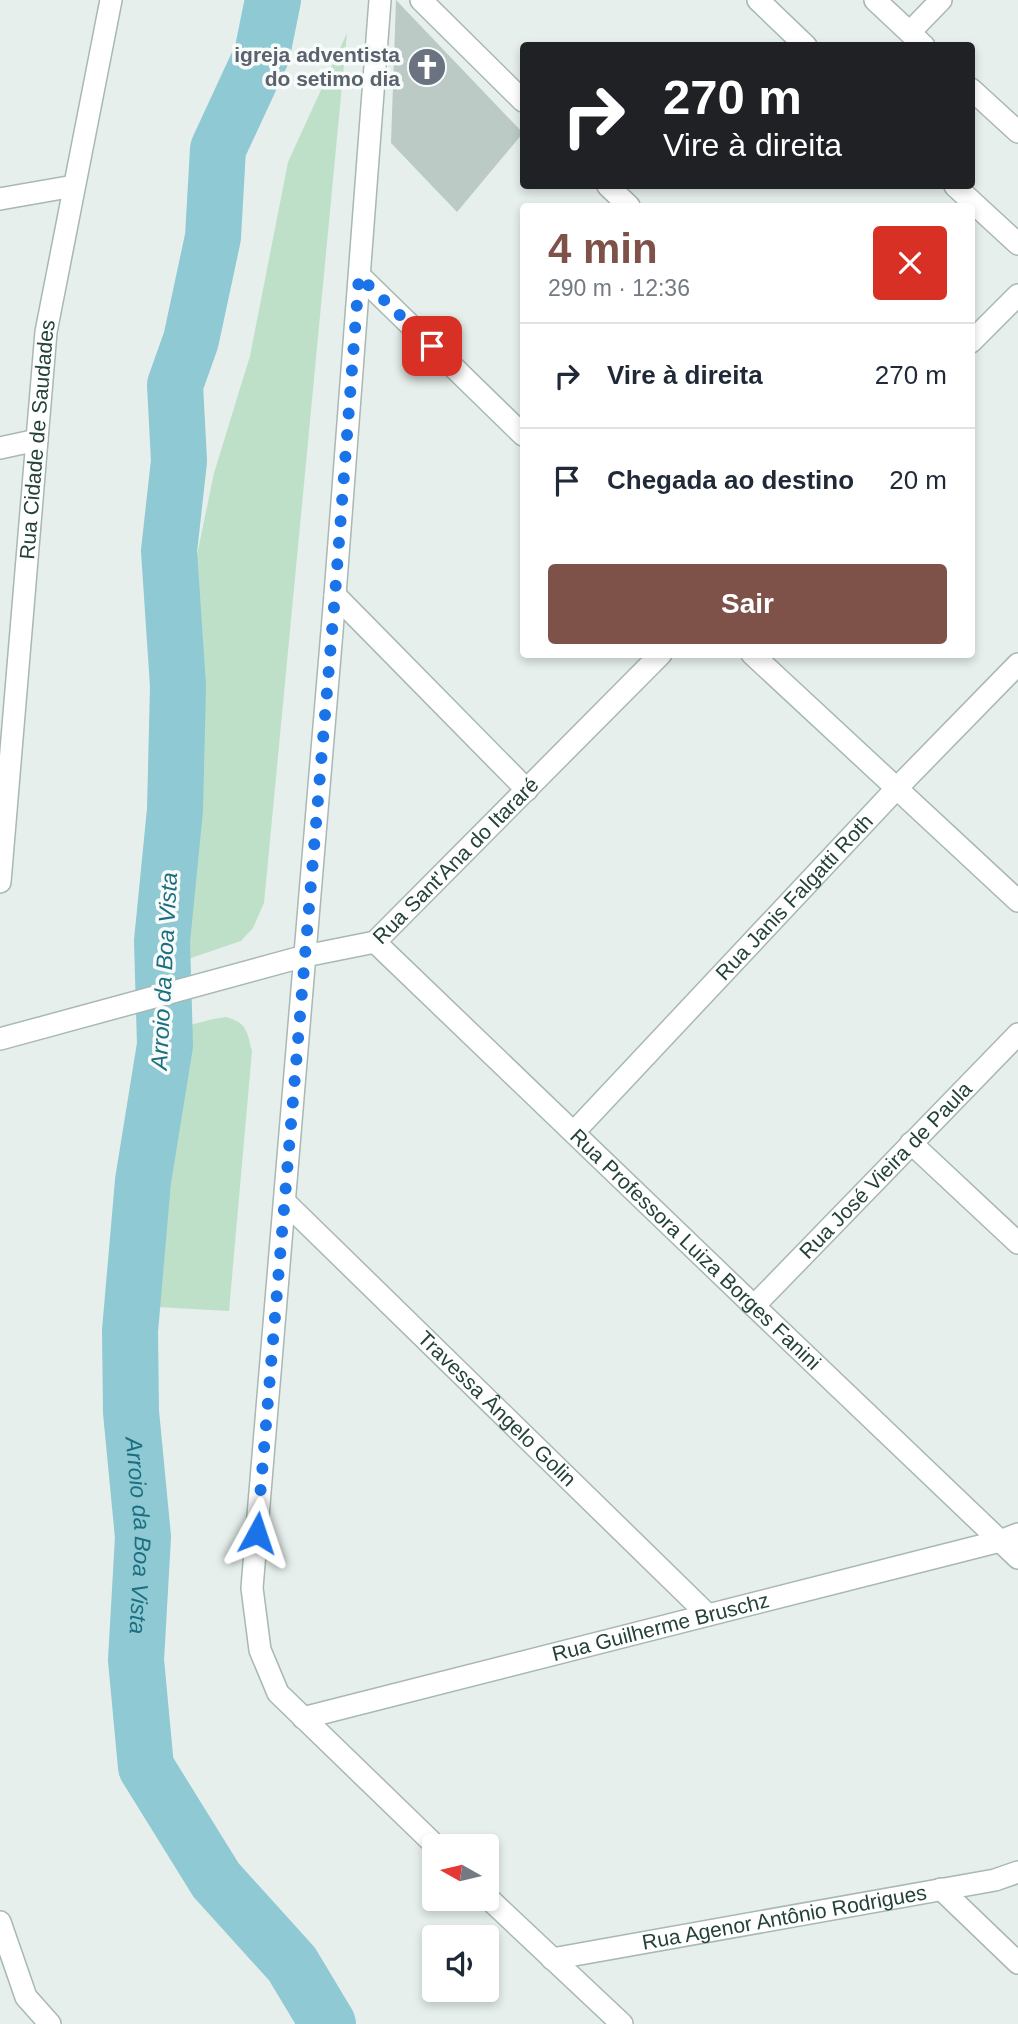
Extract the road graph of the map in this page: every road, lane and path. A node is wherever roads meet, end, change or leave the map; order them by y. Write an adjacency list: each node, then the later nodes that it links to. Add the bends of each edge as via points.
1 (111, 0): 12 (street, Rua Cidade de Saudades)
2 (380, 0): 20 (street)
3 (421, 0): 10 (street)
4 (758, 0): 8 (street)
5 (875, 0): 7 (street)
6 (940, 0): 7 (street)
7 (917, 39)
8 (802, 42)
9 (975, 93): 11 (street)
10 (520, 98)
11 (1018, 132)
12 (74, 186): 15 (street); 24 (street, Rua Cidade de Saudades, via 46,332)
13 (611, 189): 16 (street)
14 (958, 189): 17 (street)
15 (0, 199)
16 (626, 203)
17 (973, 203)
18 (975, 204): 19 (street)
19 (1018, 244)
20 (359, 276): 23 (street); 26 (street)
21 (1018, 295): 22 (street)
22 (975, 338)
23 (520, 432)
24 (37, 440): 25 (street); 30 (street, Rua Cidade de Saudades)
25 (0, 448)
26 (335, 595): 32 (street); 36 (street)
27 (657, 658): 32 (street, Rua Sant'Ana do Itararé)
28 (756, 658): 31 (street)
29 (1018, 664): 31 (street, Rua Janis Falgatti Roth)
30 (6, 748): 33 (street, Rua Cidade de Saudades)
31 (896, 789): 34 (street); 39 (street, Rua Janis Falgatti Roth)
32 (527, 790): 35 (street, Rua Sant'Ana do Itararé)
33 (0, 882)
34 (1018, 901)
35 (375, 942): 36 (street, Rua Sant'Ana do Itararé); 39 (street, Rua Professora Luiza Borges Fanini)
36 (306, 956): 38 (street, Rua Sant'Ana do Itararé); 41 (street)
37 (1018, 1034): 40 (street, Rua José Vieira de Paula)
38 (0, 1039)
39 (574, 1132): 43 (street, Rua Professora Luiza Borges Fanini)
40 (911, 1143): 42 (street); 43 (street, Rua José Vieira de Paula)
41 (285, 1202): 46 (street, Travessa Ângelo Golin); 47 (street, via 252,1588 260,1650 278,1693)
42 (1018, 1243)
43 (754, 1306): 44 (street, Rua Professora Luiza Borges Fanini)
44 (1009, 1537): 45 (street, Rua Professora Luiza Borges Fanini); 46 (street, Rua Guilherme Bruschz)
45 (1018, 1558)
46 (708, 1615): 47 (street, Rua Guilherme Bruschz)
47 (303, 1718): 48 (street)
48 (424, 1834)
49 (1018, 1872): 50 (street, Rua Agenor Antônio Rodrigues)
50 (942, 1889): 53 (street, Rua Agenor Antônio Rodrigues); 54 (street)
51 (499, 1908): 53 (street)
52 (0, 1922): 55 (street, via 26,1997)
53 (552, 1959): 56 (street)
54 (1018, 1963)
55 (50, 2024)
56 (622, 2024)

